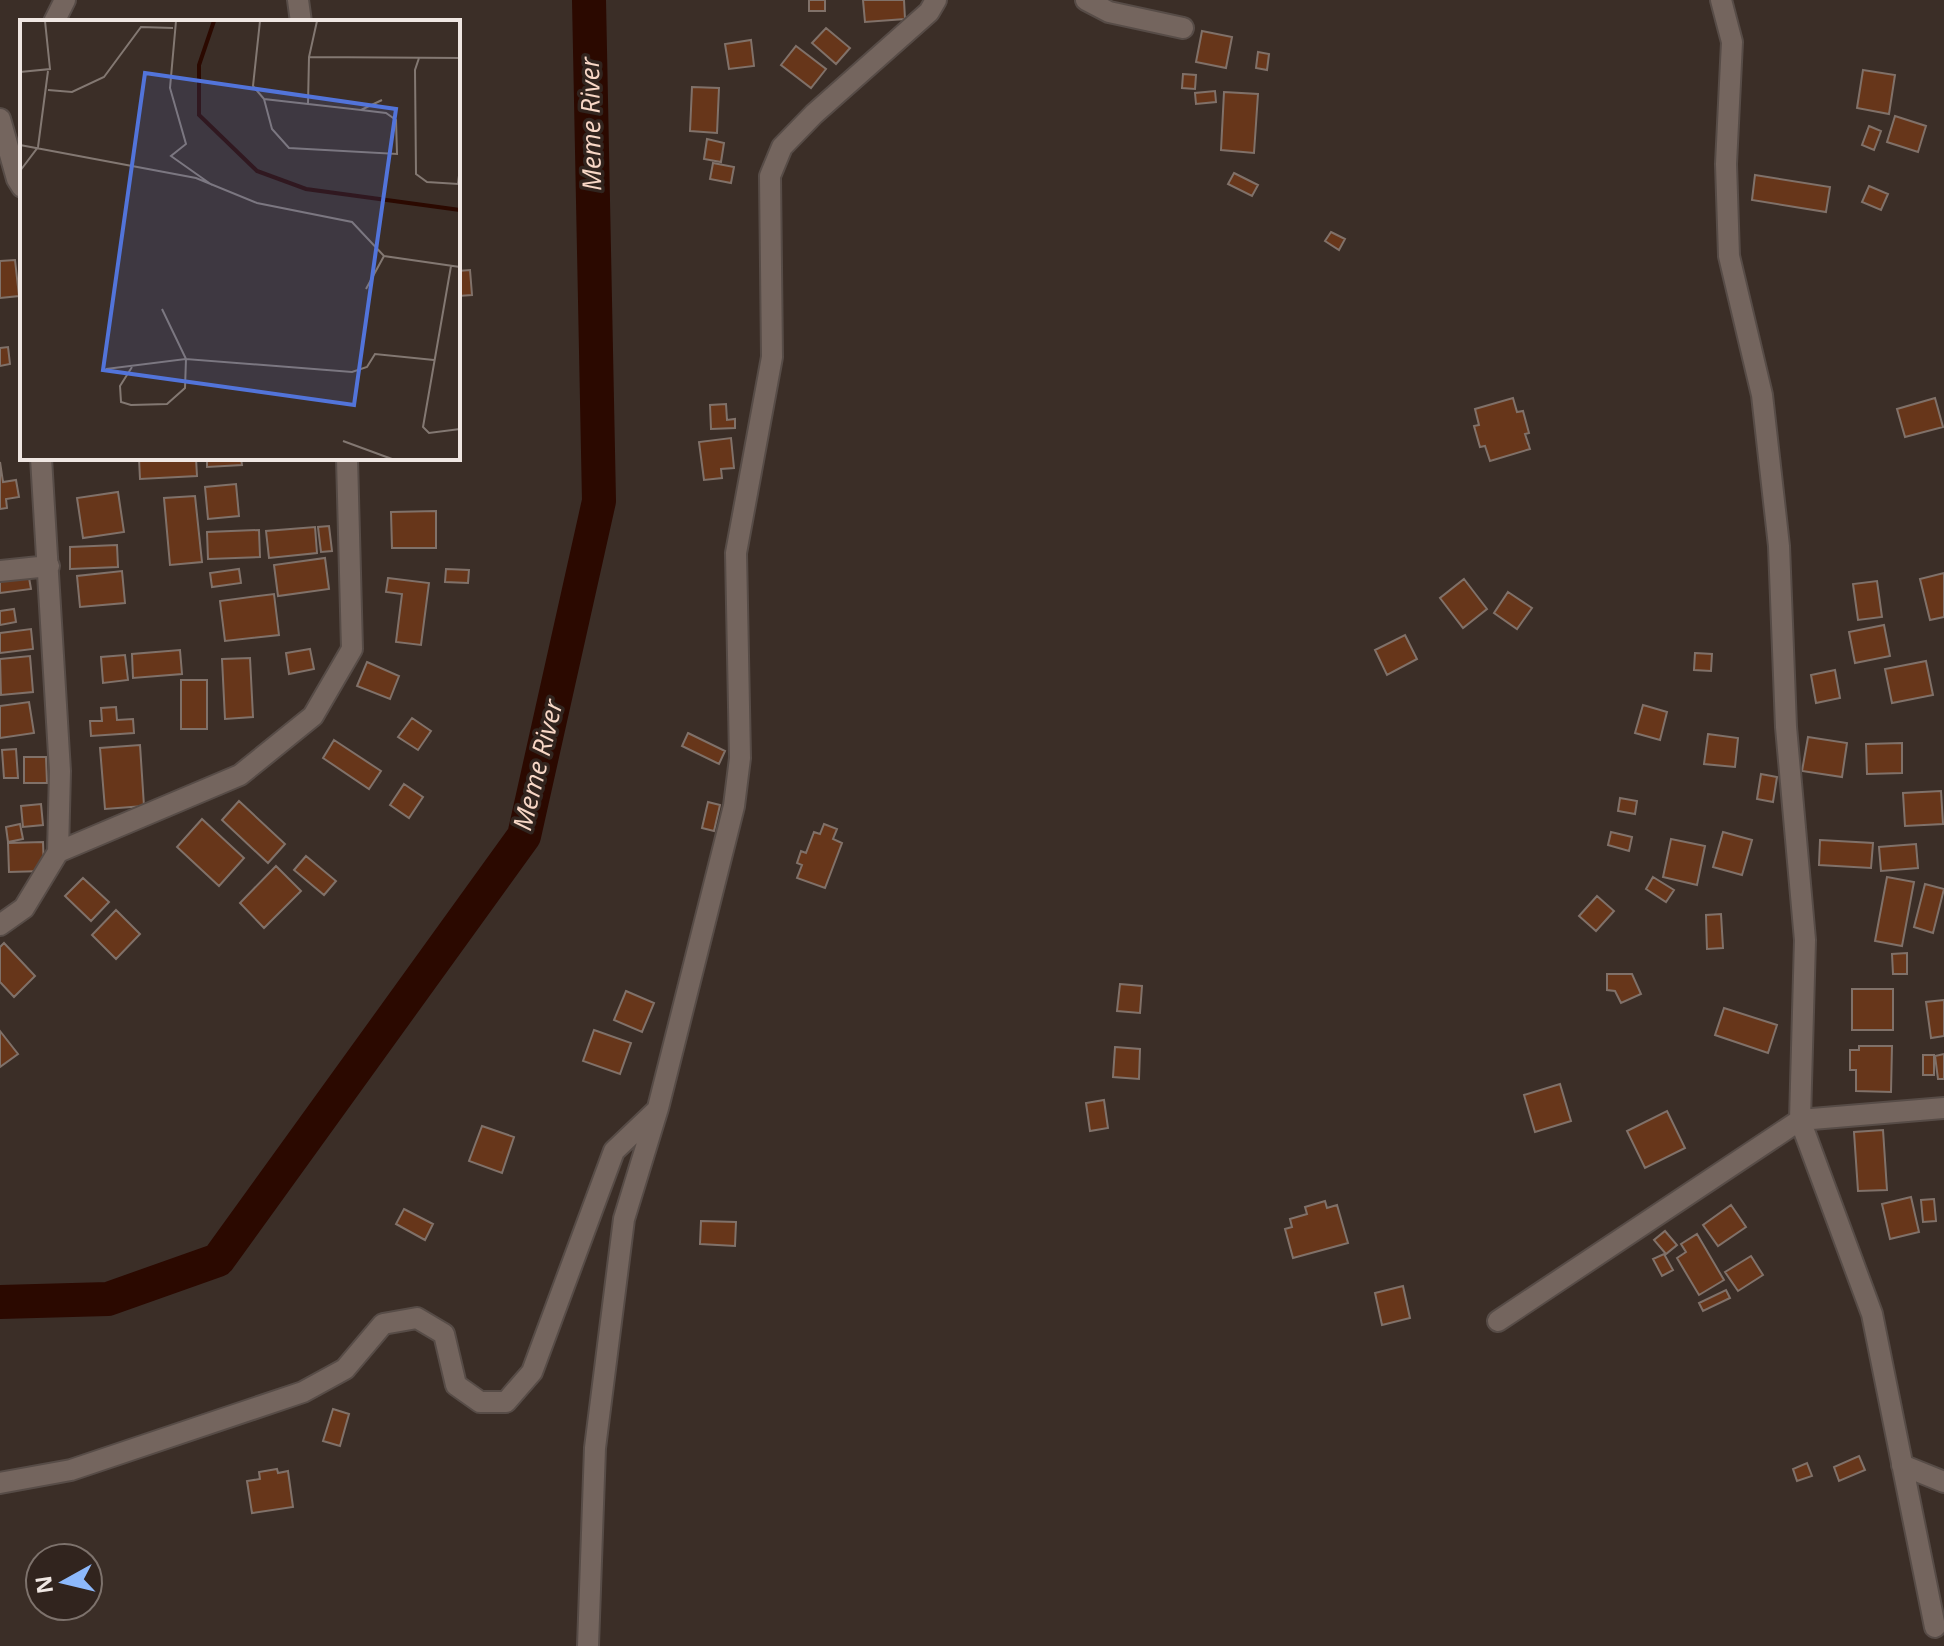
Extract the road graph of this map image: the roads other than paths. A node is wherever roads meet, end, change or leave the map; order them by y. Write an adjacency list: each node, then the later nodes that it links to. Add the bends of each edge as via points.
1 (65, 0): 6 (street)
2 (298, 0): 7 (street)
3 (936, 0): 17 (street, via 782,147 770,176 772,357 736,553 740,758 734,806)
4 (1086, 0): 8 (street, via 1109,12)
5 (1721, 0): 19 (street, via 1732,42 1726,164 1729,256 1762,395 1779,546 1786,727 1805,940)
6 (55, 20)
7 (301, 20)
8 (1183, 28)
9 (0, 119): 10 (street)
10 (20, 184)
11 (41, 460): 13 (street)
12 (347, 460): 15 (street, via 352,649 313,716 240,775)
13 (49, 566): 14 (street); 15 (street, via 60,771)
14 (0, 571)
15 (58, 852): 16 (street, via 24,908)
16 (0, 925)
17 (658, 1108): 23 (street, via 614,1151 532,1372 506,1402 480,1402 456,1385 444,1334 417,1318 383,1324 345,1369 303,1392 71,1470); 25 (street, via 624,1219 595,1448)
18 (1944, 1108): 19 (street)
19 (1800, 1120): 20 (street); 21 (street, via 1872,1314)
20 (1498, 1321)
21 (1902, 1465): 22 (street); 24 (street)
22 (1944, 1482)
23 (0, 1483)
24 (1935, 1627)
25 (588, 1646)

